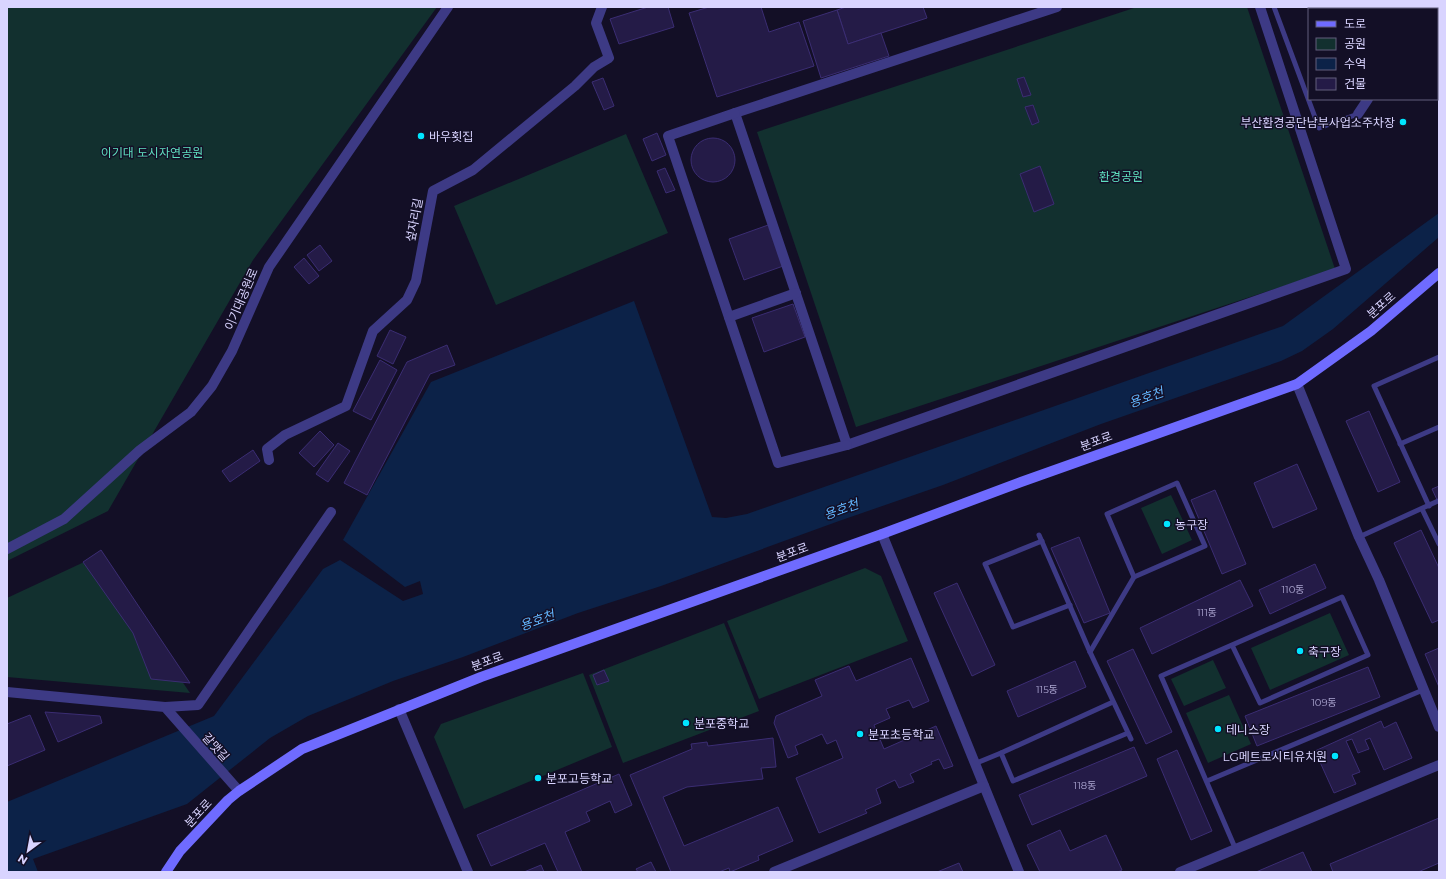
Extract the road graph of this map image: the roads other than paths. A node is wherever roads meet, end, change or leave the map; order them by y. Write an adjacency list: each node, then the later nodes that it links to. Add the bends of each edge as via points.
1 (448, 7): 29 (street, 이기대공원로, via 269,267 232,351 212,386 191,412 140,450 64,519)
2 (602, 7): 19 (street, 섶자리길, via 596,23 609,58 594,67 473,170 433,191 416,281 406,300 373,331 346,406 285,435 267,449)
3 (1057, 7): 9 (street)
4 (1260, 7): 18 (street, via 1346,269)
5 (1274, 7): 6 (lane)
6 (1308, 98)
7 (1309, 100): 10 (lane, via 1319,128)
8 (1367, 100): 10 (street)
9 (735, 113): 12 (street); 13 (street, via 668,136)
10 (1358, 114)
11 (1439, 272): 15 (main road, 분포로, via 1371,332)
12 (796, 294): 13 (street); 18 (street)
13 (729, 317): 18 (street, via 778,463)
14 (1439, 356): 17 (lane, via 1374,386)
15 (1297, 384): 24 (main road, 분포로); 26 (street)
16 (1439, 427): 17 (lane)
17 (1400, 444): 21 (lane)
18 (847, 445)
19 (269, 460)
20 (1438, 501): 21 (lane)
21 (1429, 506): 22 (lane)
22 (1422, 509): 26 (lane); 28 (lane)
23 (331, 512): 37 (street, via 198,705)
24 (882, 534): 38 (main road, 분포로, via 488,674); 43 (street)
25 (1039, 535): 27 (lane)
26 (1359, 537): 34 (street)
27 (1042, 541): 31 (lane); 31 (lane, via 985,564 1013,627)
28 (1439, 544)
29 (7, 549)
30 (1134, 577): 30 (lane, via 1107,514 1177,483 1205,546); 33 (lane)
31 (1070, 605): 33 (lane)
32 (1232, 645): 32 (lane, via 1342,597 1368,656 1260,703); 45 (lane, via 1161,676)
33 (1090, 652): 36 (lane)
34 (1423, 690): 39 (street); 45 (lane)
35 (7, 692): 37 (street)
36 (1113, 702): 40 (lane); 42 (lane)
37 (165, 707): 47 (street, 갈맷길)
38 (399, 709): 47 (main road, 분포로, via 302,749); 50 (street)
39 (1439, 727)
40 (1128, 733): 41 (lane); 42 (lane, via 1013,781)
41 (1131, 739)
42 (1001, 753): 43 (lane)
43 (974, 764): 46 (street)
44 (1439, 765): 48 (street)
45 (1207, 781): 48 (lane)
46 (984, 786): 51 (street); 52 (street)
47 (238, 791): 49 (main road, 분포로, via 180,851)
48 (1236, 850): 53 (street)
49 (166, 872)
50 (468, 872)
51 (774, 872)
52 (1019, 872)
53 (1180, 872)

